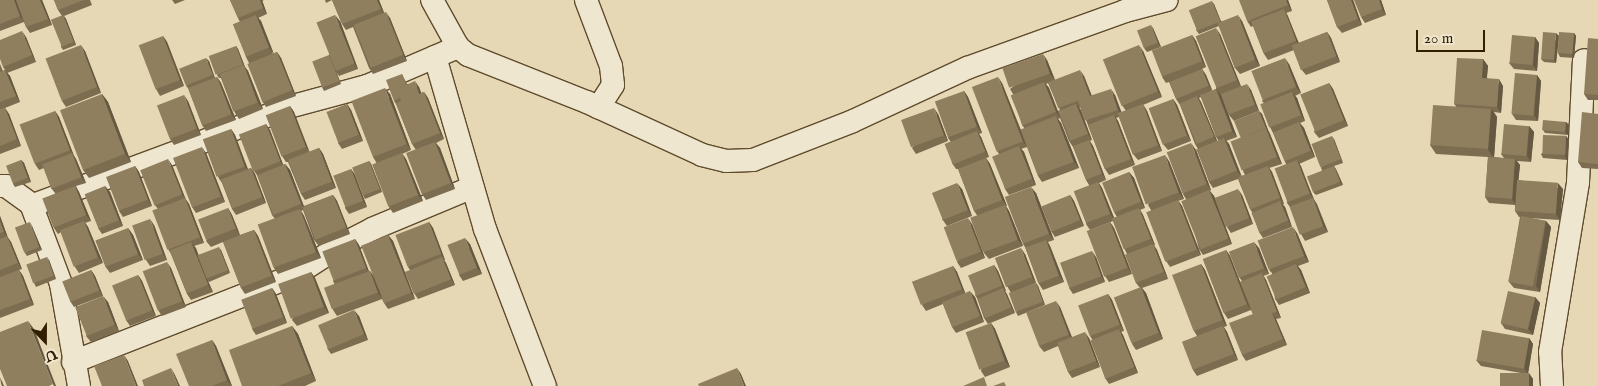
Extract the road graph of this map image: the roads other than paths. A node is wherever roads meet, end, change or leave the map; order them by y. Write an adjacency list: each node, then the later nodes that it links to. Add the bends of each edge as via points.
1 (432, 0): 4 (street)
2 (586, 0): 7 (street, via 611,66 613,85)
3 (1167, 0): 7 (street, via 967,68 853,121 753,160 726,161 702,155)
4 (458, 47): 5 (street); 7 (street, via 468,55)
5 (435, 57): 10 (street); 11 (street, via 367,86 289,107 187,148)
6 (1584, 60): 8 (street)
7 (598, 108)
8 (1588, 183): 15 (street, via 1550,352)
9 (0, 186): 11 (street, via 6,186)
10 (473, 188): 12 (street, via 372,229 295,275); 14 (street, via 485,229)
11 (30, 204): 12 (street, via 61,284)
12 (73, 362): 13 (street)
13 (79, 386)
14 (545, 386)
15 (1552, 386)

